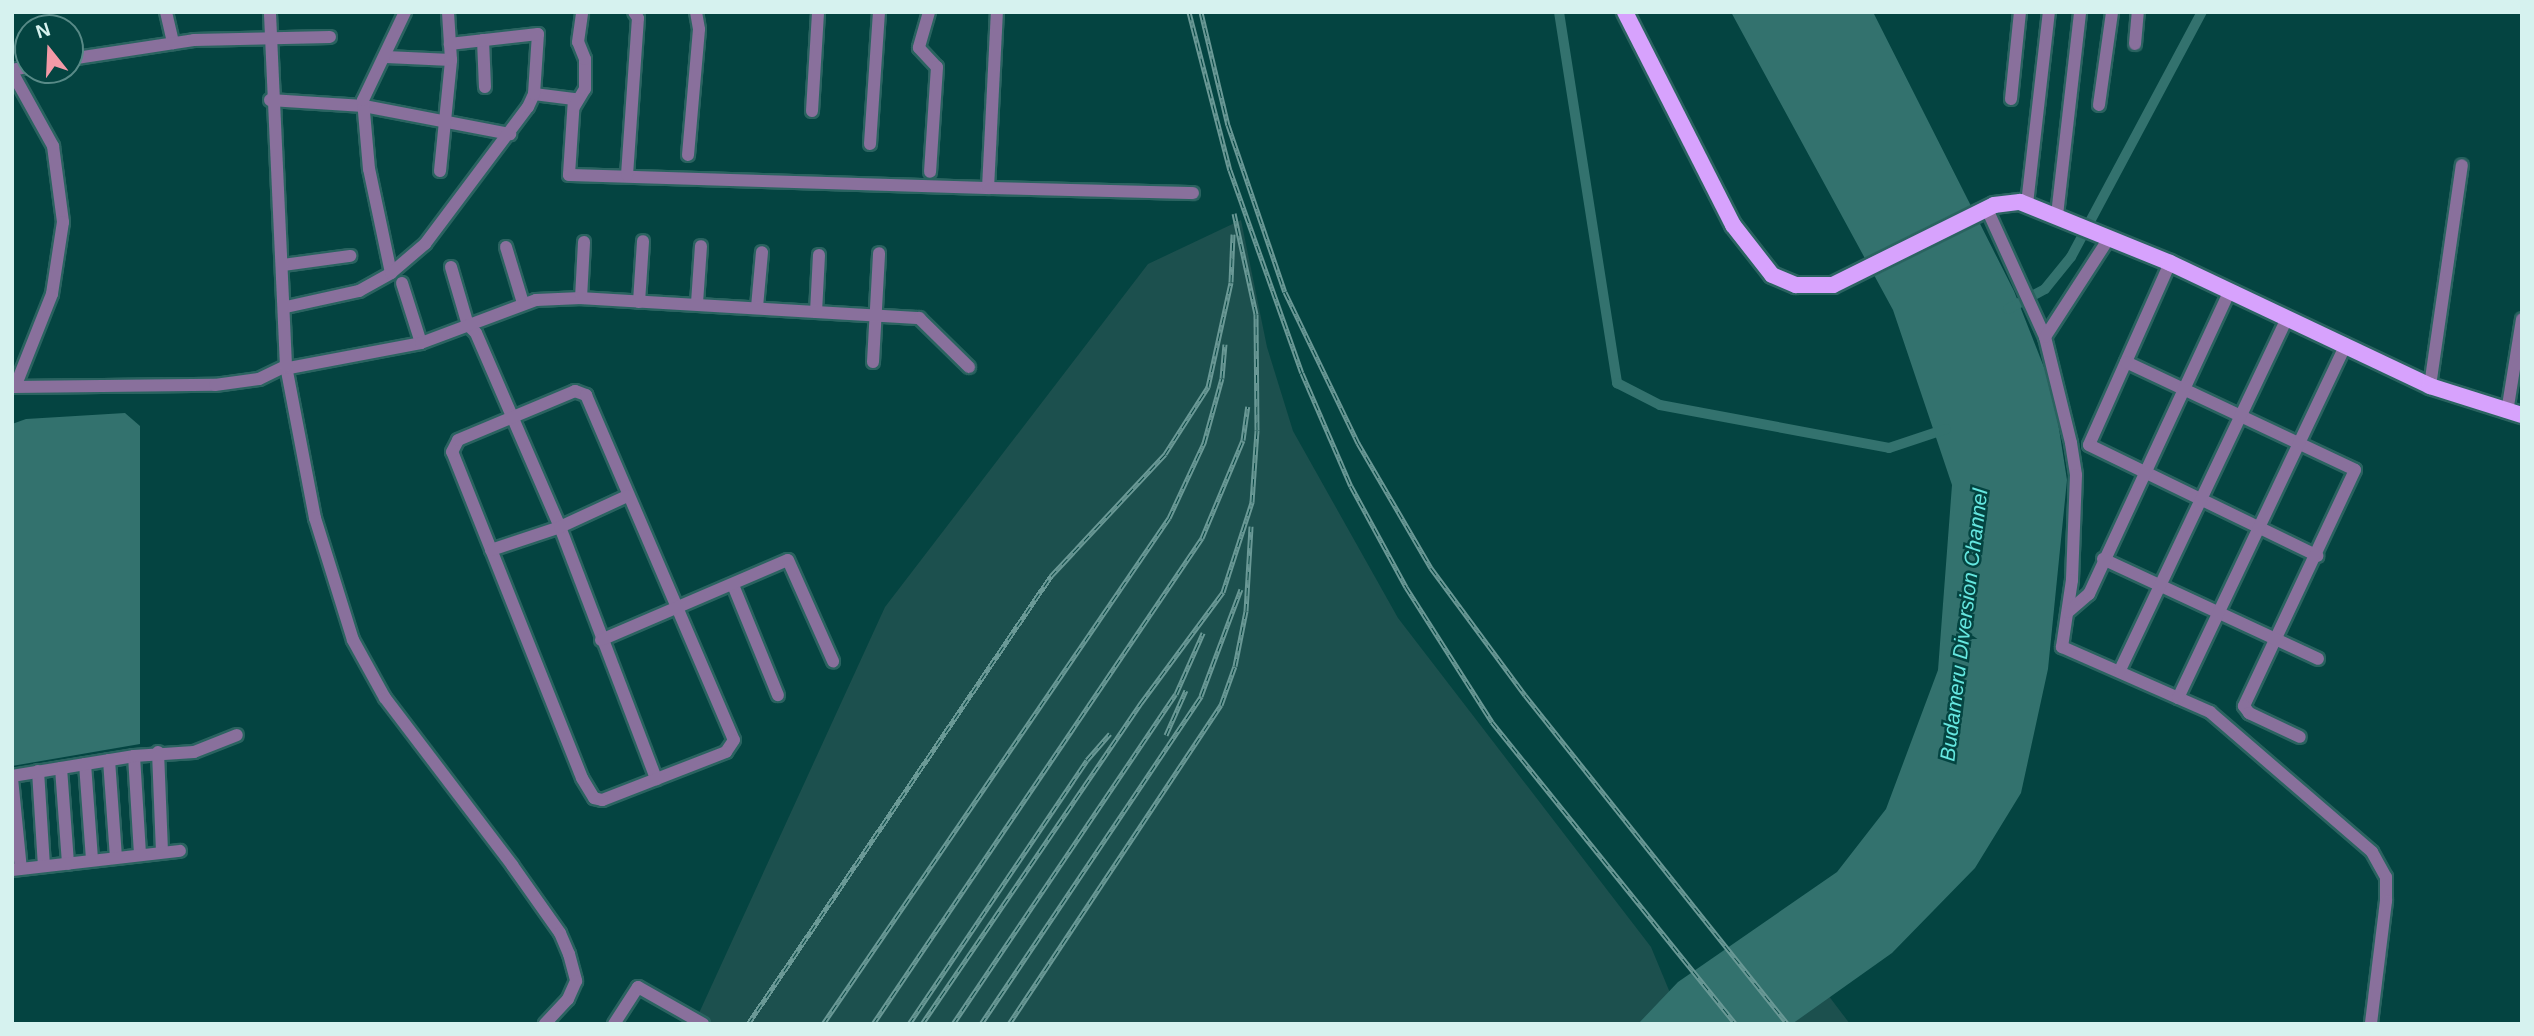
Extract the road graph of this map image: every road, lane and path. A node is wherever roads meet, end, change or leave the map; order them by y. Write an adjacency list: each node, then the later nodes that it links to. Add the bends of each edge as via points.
1 (166, 12): 21 (street)
2 (270, 12): 18 (street)
3 (405, 12): 25 (street)
4 (448, 12): 22 (street)
5 (582, 12): 34 (street, via 578,42 585,59 585,89)
6 (634, 12): 43 (street, via 638,18)
7 (696, 12): 39 (street, via 699,29)
8 (818, 12): 35 (street)
9 (879, 12): 38 (street)
10 (929, 12): 42 (street, via 919,48 937,66)
11 (997, 12): 44 (street)
12 (1625, 12): 47 (main road, via 1733,225 1772,275 1796,285 1827,286)
13 (2020, 12): 30 (street)
14 (2049, 12): 46 (street)
15 (2080, 12): 48 (street)
16 (2112, 12): 32 (street)
17 (2138, 12): 23 (street)
18 (268, 36): 19 (street); 21 (street); 31 (street)
19 (330, 37)
20 (483, 40): 22 (street); 28 (street); 29 (street, via 538,34)
21 (173, 43): 24 (street)
22 (450, 44): 26 (street)
23 (2135, 44)
24 (84, 57)
25 (386, 57): 26 (street); 33 (street, via 369,79)
26 (451, 60): 36 (street)
27 (12, 71): 82 (street, via 54,146 63,222 52,294)
28 (485, 87)
29 (534, 94): 34 (street, via 572,98); 37 (street)
30 (2011, 99)
31 (270, 100): 33 (street); 59 (street)
32 (2099, 105)
33 (364, 106): 36 (street); 61 (street, via 369,169)
34 (575, 107): 43 (street, via 569,176)
35 (812, 111)
36 (446, 122): 37 (street); 41 (street)
37 (510, 134): 61 (street, via 425,244)
38 (870, 144)
39 (688, 155)
40 (2462, 165): 83 (street)
41 (440, 171)
42 (930, 172)
43 (627, 175): 44 (street)
44 (988, 188): 45 (street)
45 (1193, 192)
46 (2027, 204): 47 (main road, via 2010,201); 48 (main road)
47 (1987, 209): 75 (street)
48 (2057, 215): 49 (main road)
49 (2107, 237): 58 (main road); 75 (street)
50 (584, 242): 64 (street)
51 (643, 242): 65 (street)
52 (701, 246): 67 (street)
53 (506, 247): 66 (street)
54 (762, 252): 69 (street)
55 (879, 253): 71 (street)
56 (819, 255): 70 (street)
57 (350, 256): 59 (street)
58 (2171, 263): 63 (main road); 79 (street)
59 (283, 265): 68 (street)
60 (451, 267): 74 (street)
61 (391, 273): 68 (street, via 359,291)
62 (402, 283): 76 (street)
63 (2229, 292): 73 (main road); 84 (street)
64 (581, 298): 65 (street); 66 (street)
65 (639, 302): 67 (street)
66 (523, 303): 74 (street)
67 (697, 303): 69 (street)
68 (286, 307): 80 (street)
69 (757, 307): 70 (street)
70 (816, 312): 71 (street)
71 (876, 316): 78 (street); 81 (street, via 919,318)
72 (2522, 319): 85 (street)
73 (2286, 320): 77 (main road); 87 (street)
74 (468, 325): 76 (street); 86 (street)
75 (2045, 337): 100 (street, via 2076,475)
76 (421, 343): 80 (street)
77 (2344, 349): 83 (main road); 88 (street)
78 (873, 362)
79 (2126, 362): 84 (street); 89 (street, via 2088,441 2091,450)
80 (287, 367): 82 (street, via 259,379 215,385); 127 (street, via 315,518 353,640 385,698 512,864 569,954 576,981 568,999)
81 (969, 367)
82 (14, 381)
83 (2430, 386): 85 (main road)
84 (2183, 390): 87 (street); 89 (street)
85 (2515, 414)
86 (513, 416): 90 (street, via 582,392); 92 (street); 94 (street, via 458,440 452,452)
87 (2242, 418): 88 (street); 91 (street)
88 (2300, 446): 93 (street); 95 (street, via 2355,470)
89 (2144, 475): 91 (street); 96 (street)
90 (627, 496): 92 (street); 99 (street)
91 (2201, 502): 93 (street); 98 (street)
92 (560, 527): 94 (street); 102 (street)
93 (2260, 529): 95 (street); 101 (street)
94 (491, 551): 118 (street, via 594,798 602,800)
95 (2318, 556): 103 (street)
96 (2104, 559): 98 (street); 100 (street, via 2085,600)
97 (733, 585): 99 (street); 105 (street, via 788,560); 107 (street)
98 (2160, 587): 101 (street); 106 (street)
99 (678, 610): 102 (street); 118 (street, via 734,740 726,752)
100 (2068, 612): 106 (street, via 2062,647)
101 (2218, 613): 103 (street); 108 (street)
102 (601, 640): 118 (street)
103 (2276, 640): 104 (street); 110 (street, via 2244,706 2249,713)
104 (2318, 659)
105 (833, 661)
106 (2120, 670): 108 (street)
107 (778, 695)
108 (2178, 698): 130 (street, via 2236,731 2372,852 2386,877 2386,901)
109 (237, 735): 111 (street, via 194,752)
110 (2301, 737)
111 (159, 752): 112 (street); 120 (street)
112 (134, 756): 113 (street); 121 (street)
113 (109, 760): 114 (street); 122 (street)
114 (85, 764): 115 (street); 123 (street)
115 (61, 768): 116 (street); 124 (street)
116 (38, 771): 117 (street); 125 (street)
117 (12, 777): 126 (street)
118 (656, 779)
119 (180, 850): 120 (street)
120 (162, 852): 121 (street)
121 (140, 853): 122 (street)
122 (116, 857): 123 (street)
123 (92, 860): 124 (street)
124 (68, 864): 125 (street)
125 (44, 866): 126 (street)
126 (17, 870)
127 (545, 1024)
128 (614, 1024): 129 (street, via 638,987)
129 (703, 1024)
130 (2371, 1024)

